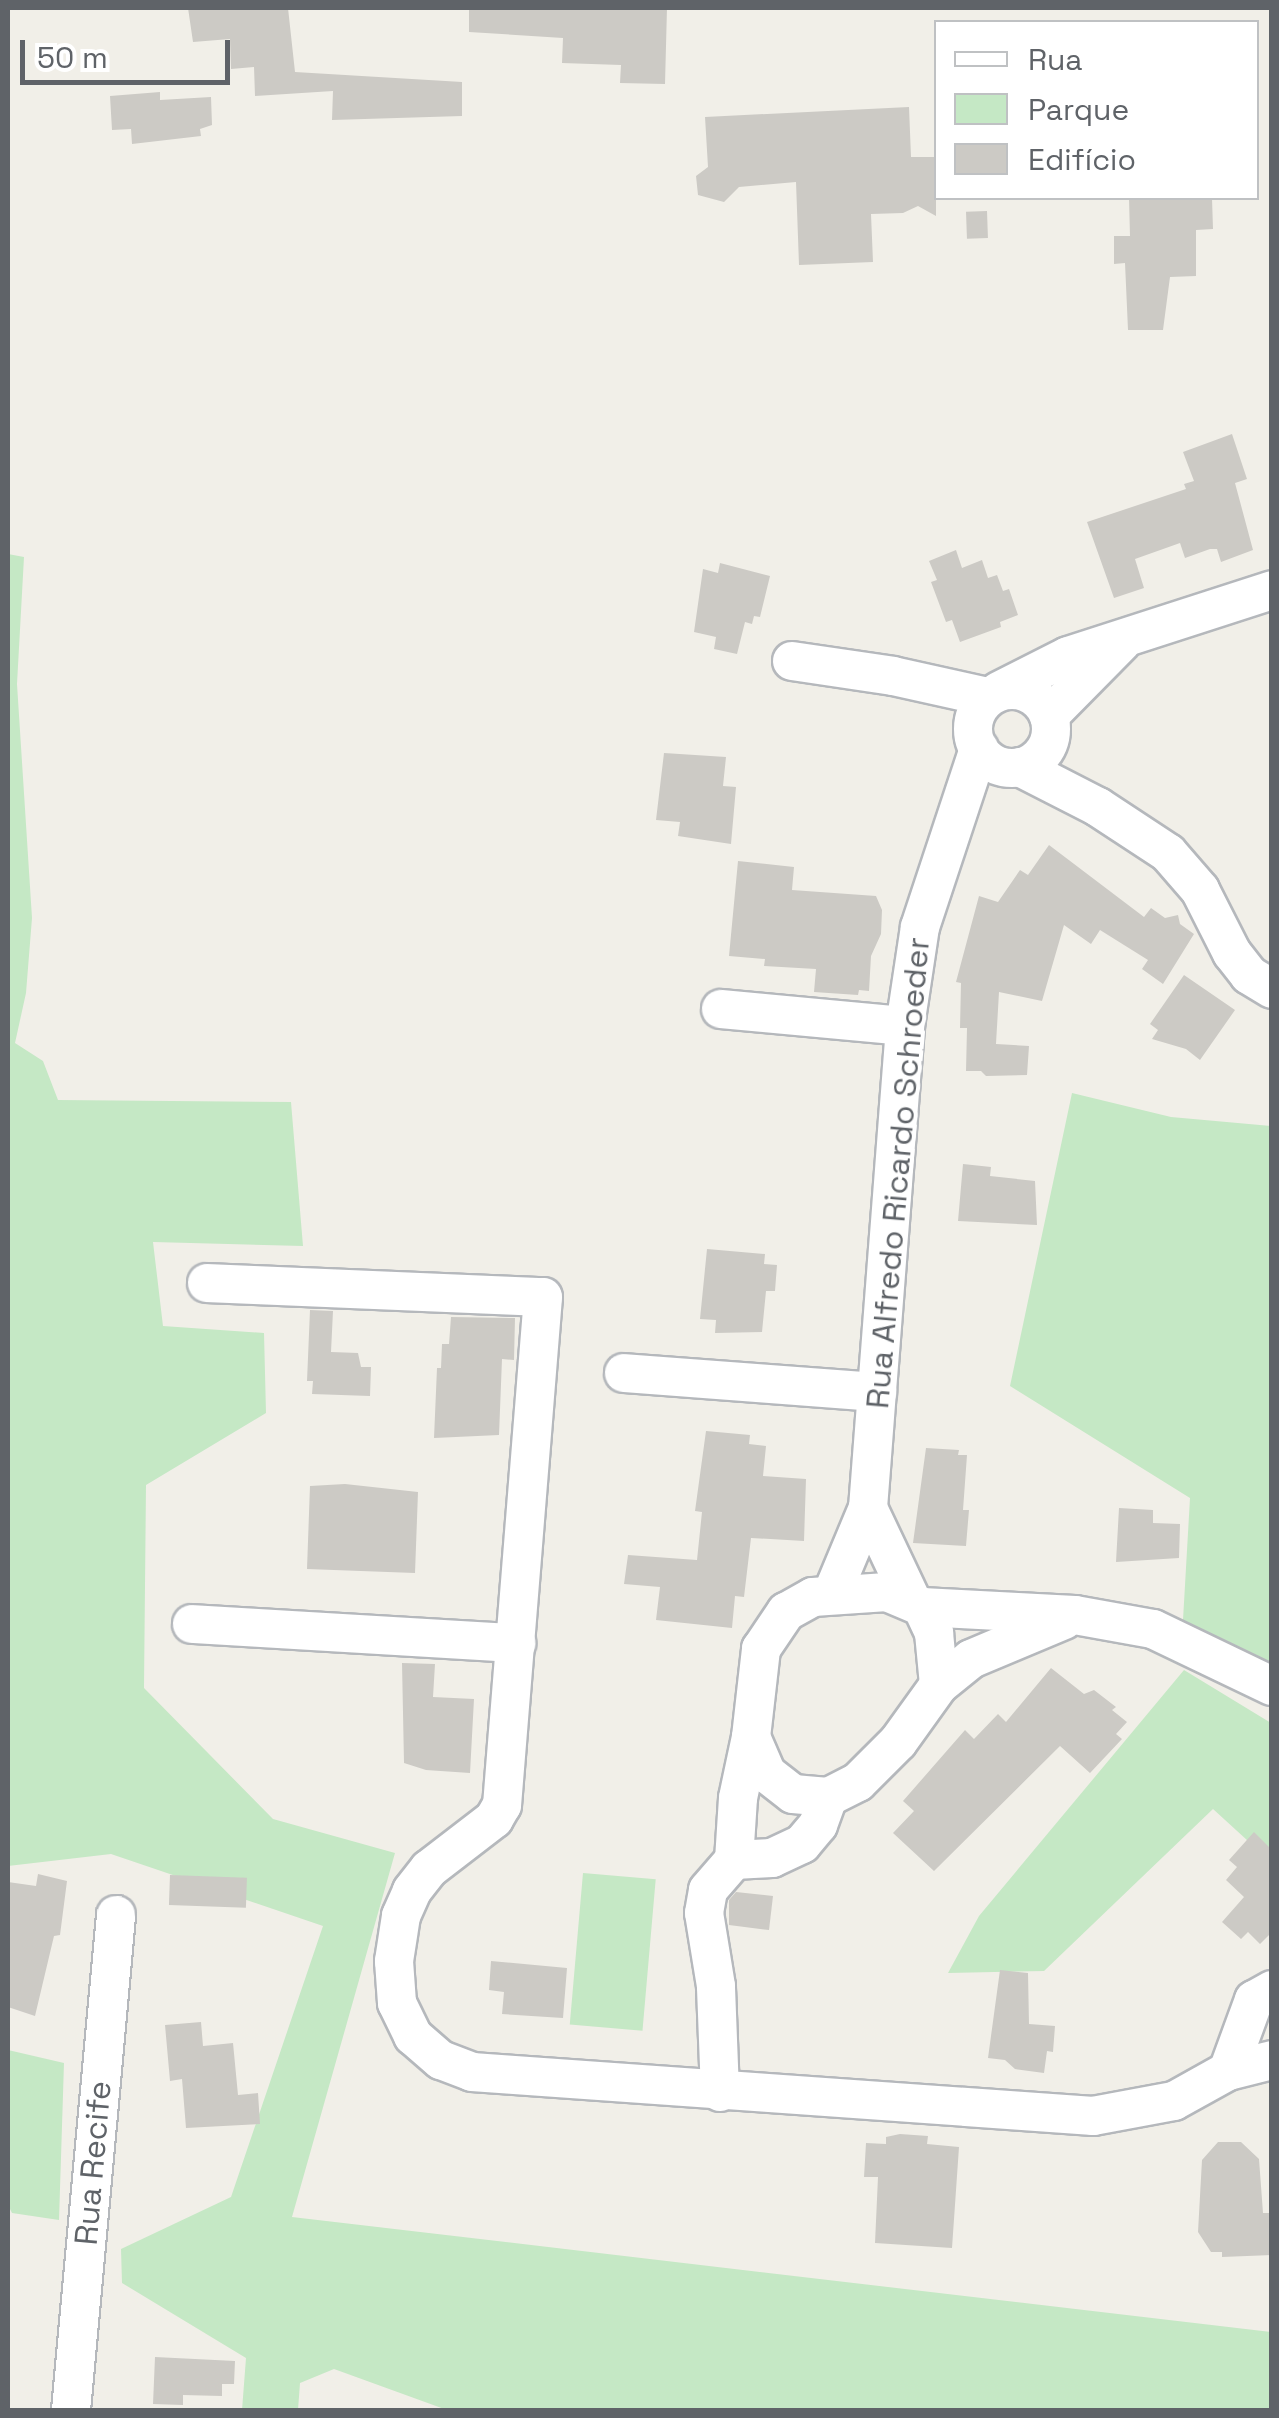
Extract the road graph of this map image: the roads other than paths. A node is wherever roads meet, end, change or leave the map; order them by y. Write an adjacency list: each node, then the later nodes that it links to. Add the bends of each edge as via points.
1 (1272, 590): 2 (street)
2 (1124, 640): 5 (street, via 1068,656); 6 (street)
3 (792, 661): 4 (street)
4 (892, 676): 5 (street); 7 (street)
5 (994, 694): 6 (street, via 1011,689 1035,696); 7 (street, via 974,716)
6 (1049, 729): 7 (street, via 1032,762); 8 (street)
7 (995, 756): 8 (street); 11 (street, Rua Alfredo Ricardo Schroeder, via 949,843 920,927)
8 (1098, 807): 9 (street, via 1168,853 1200,890 1232,953)
9 (1272, 990)
10 (721, 1009): 11 (street)
11 (905, 1026): 14 (street, Rua Alfredo Ricardo Schroeder)
12 (207, 1282): 20 (street, via 543,1296)
13 (624, 1373): 14 (street)
14 (877, 1392): 15 (street, Rua Alfredo Ricardo Schroeder)
15 (868, 1508): 16 (street, Rua Alfredo Ricardo Schroeder); 17 (street, Rua Alfredo Ricardo Schroeder)
16 (832, 1594): 17 (street, via 887,1592); 23 (street, via 813,1596 786,1612 761,1648)
17 (916, 1603): 18 (street); 21 (street, via 934,1633)
18 (1076, 1615): 21 (street, via 970,1659); 22 (street, via 1180,1638)
19 (192, 1624): 20 (street)
20 (516, 1643): 30 (street, via 502,1805 412,1892 394,1961 397,2003 413,2036 442,2060 472,2072)
21 (939, 1685): 24 (street, via 898,1742 858,1782)
22 (1272, 1686)
23 (751, 1738): 24 (street, via 767,1774 793,1794); 25 (street)
24 (828, 1798): 25 (street, via 802,1844 772,1858)
25 (734, 1860): 30 (street, via 708,1890 704,1913 716,1986)
26 (116, 1915): 31 (street, Rua Recife)
27 (1266, 2001): 29 (street)
28 (1272, 2060): 29 (street)
29 (1228, 2070): 30 (street, via 1174,2101 1093,2116)
30 (720, 2092)
31 (71, 2410)

